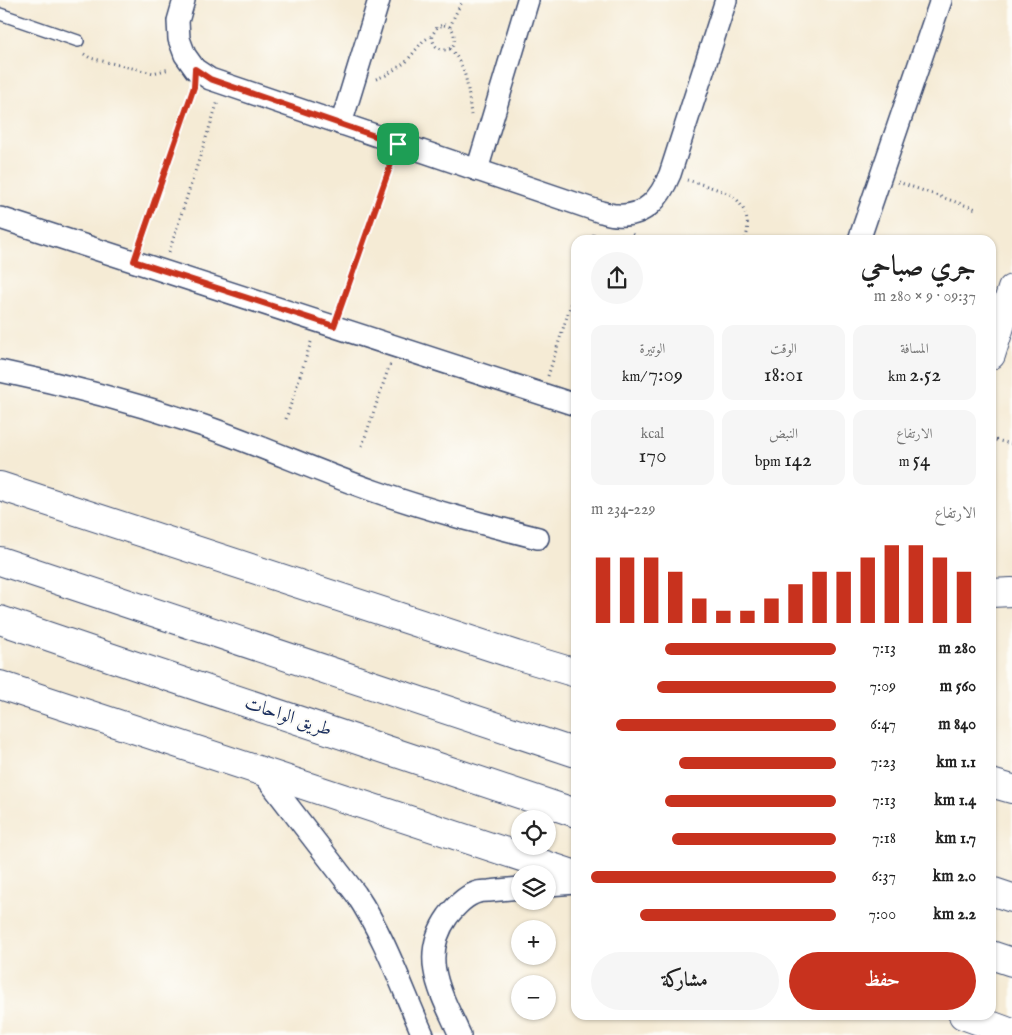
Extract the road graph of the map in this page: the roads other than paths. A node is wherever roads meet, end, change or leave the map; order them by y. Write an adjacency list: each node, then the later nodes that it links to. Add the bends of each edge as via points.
1 (184, 0): 8 (street, via 178,21 179,39 190,62 210,79)
2 (379, 0): 8 (street)
3 (528, 0): 9 (street)
4 (941, 0): 11 (street)
5 (721, 1): 9 (street, via 670,174 659,196 647,207 632,214 600,212)
6 (0, 14): 7 (lane)
7 (78, 41)
8 (341, 124): 9 (street)
9 (477, 170)
10 (0, 218): 15 (street)
11 (861, 235)
12 (1012, 288): 13 (main road)
13 (996, 339)
14 (0, 371): 17 (street, via 146,408 243,440 329,475 428,509)
15 (571, 403)
16 (0, 486): 22 (main road)
17 (538, 538)
18 (0, 561): 24 (main road)
19 (1012, 592): 20 (main road)
20 (996, 593)
21 (0, 620): 28 (main road, طريق الواحات)
22 (571, 672)
23 (0, 685): 25 (main road)
24 (571, 751)
25 (262, 772): 29 (main road); 39 (street, via 367,910)
26 (996, 784): 27 (main road)
27 (1012, 789)
28 (571, 811)
29 (571, 873)
30 (571, 884): 31 (street)
31 (556, 885)
32 (511, 889): 40 (street, via 477,892 468,897 451,912 440,930 434,951 434,972)
33 (996, 893): 34 (main road)
34 (1012, 898)
35 (996, 957): 36 (main road)
36 (1012, 962)
37 (977, 1020): 38 (main road)
38 (1012, 1033)
39 (423, 1035)
40 (460, 1035)

